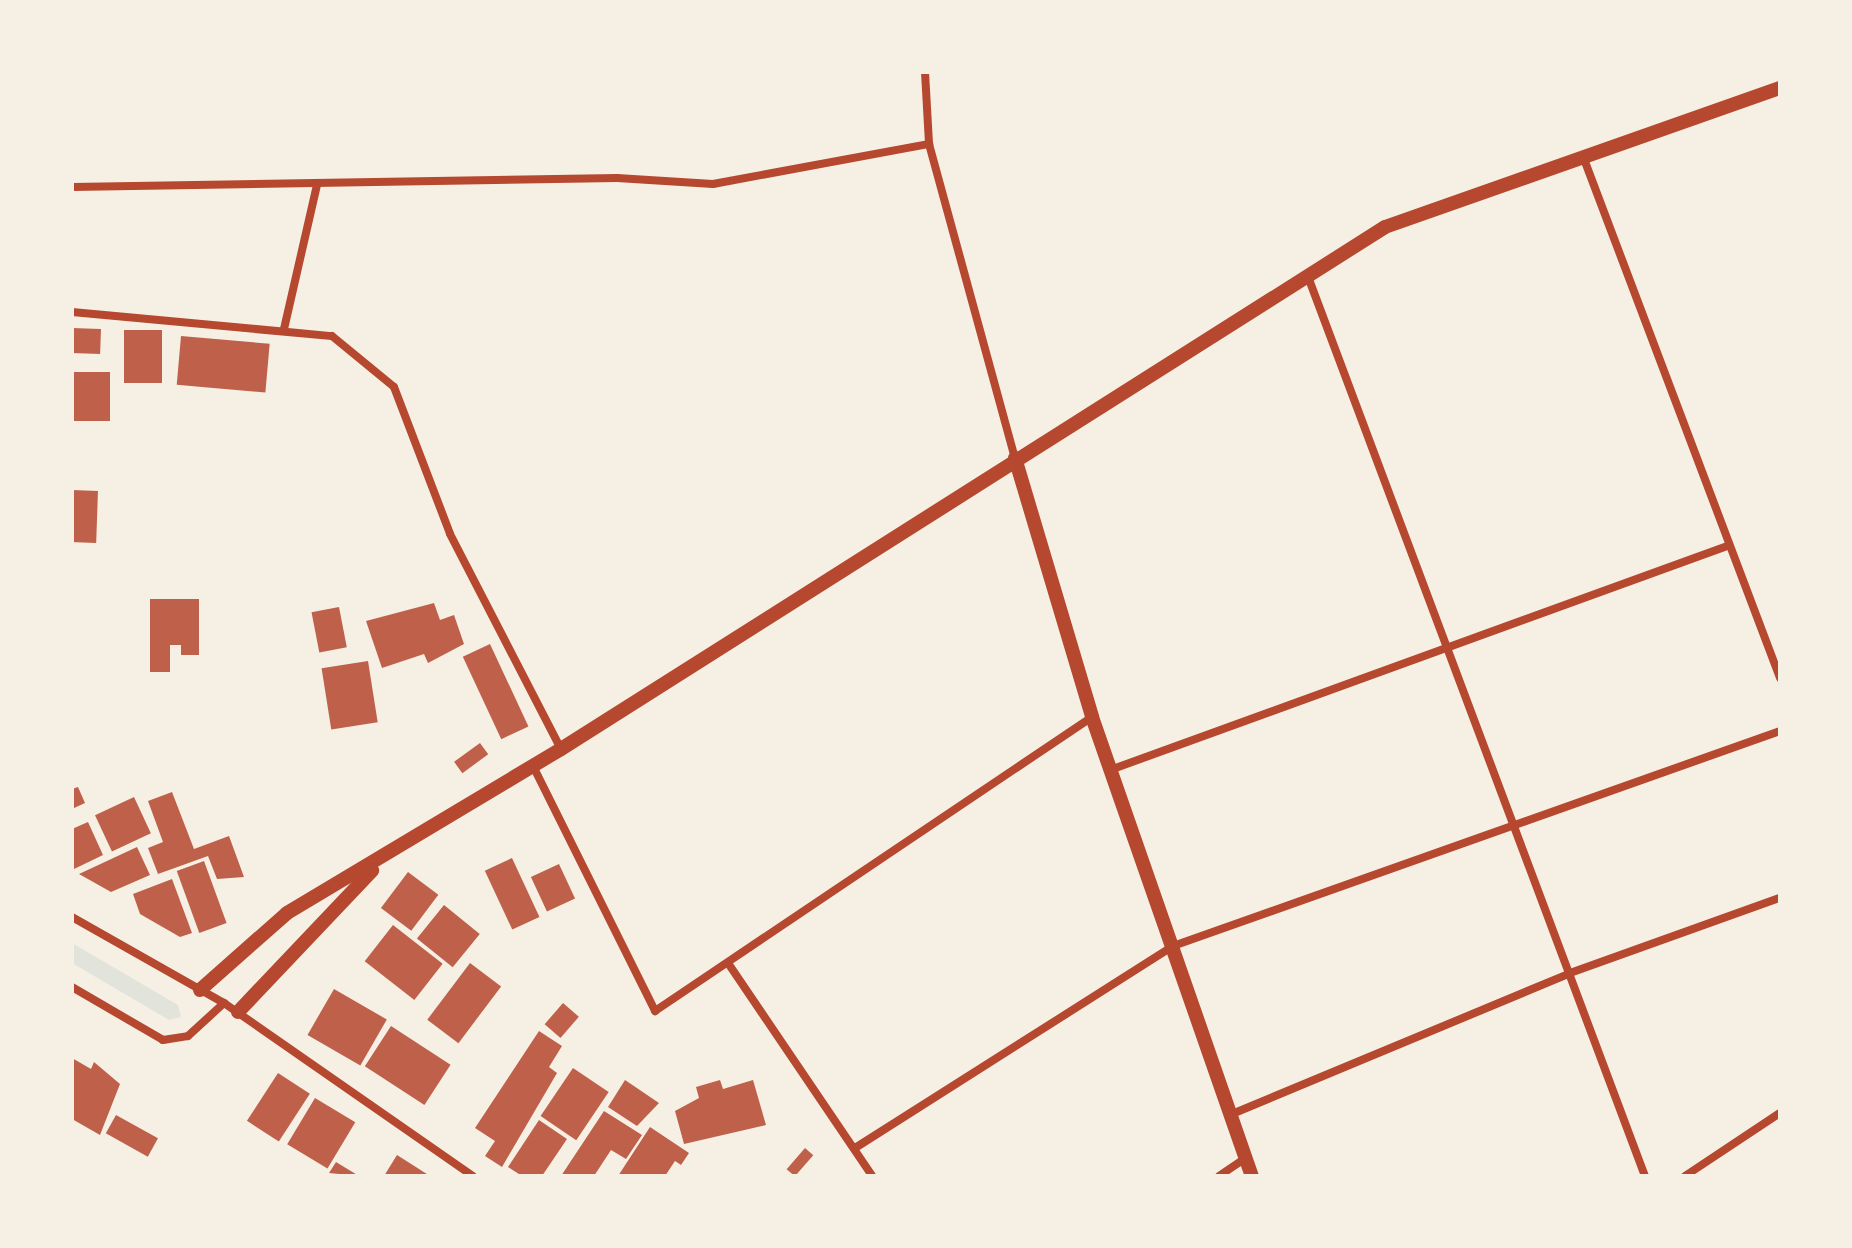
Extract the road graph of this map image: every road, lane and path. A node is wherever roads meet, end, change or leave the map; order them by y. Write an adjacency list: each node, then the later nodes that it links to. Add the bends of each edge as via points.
1 (925, 72): 3 (street)
2 (1780, 88): 4 (street)
3 (929, 144): 5 (street, via 713,184); 10 (street)
4 (1584, 159): 7 (street, via 1385,227); 11 (street)
5 (317, 185): 6 (street); 9 (street)
6 (72, 187)
7 (1307, 273): 10 (street); 12 (street)
8 (72, 312): 9 (street)
9 (284, 329): 16 (street, via 332,336 394,387 450,534)
10 (1015, 458): 14 (street); 16 (street)
11 (1727, 546): 12 (street); 13 (street)
12 (1447, 647): 18 (street); 19 (street)
13 (1780, 678)
14 (1092, 717): 18 (street); 24 (street)
15 (1780, 731): 19 (street)
16 (561, 749): 17 (street)
17 (533, 766): 20 (street); 24 (street, via 655,1011)
18 (1110, 770): 23 (street)
19 (1514, 826): 23 (street); 25 (street)
20 (383, 859): 27 (street, via 287,913); 29 (street)
21 (1780, 898): 25 (street)
22 (72, 917): 27 (street)
23 (1173, 946): 31 (street); 32 (street)
24 (728, 963): 32 (street)
25 (1570, 973): 31 (street); 38 (street)
26 (72, 987): 28 (street, via 163,1040 188,1036)
27 (200, 990): 28 (street)
28 (224, 1003): 29 (street)
29 (238, 1012): 34 (street)
30 (1780, 1113): 39 (street)
31 (1232, 1114): 33 (street)
32 (855, 1148): 35 (street)
33 (1246, 1158): 36 (street); 37 (street)
34 (473, 1176)
35 (872, 1176)
36 (1219, 1176)
37 (1252, 1176)
38 (1645, 1176)
39 (1685, 1176)

